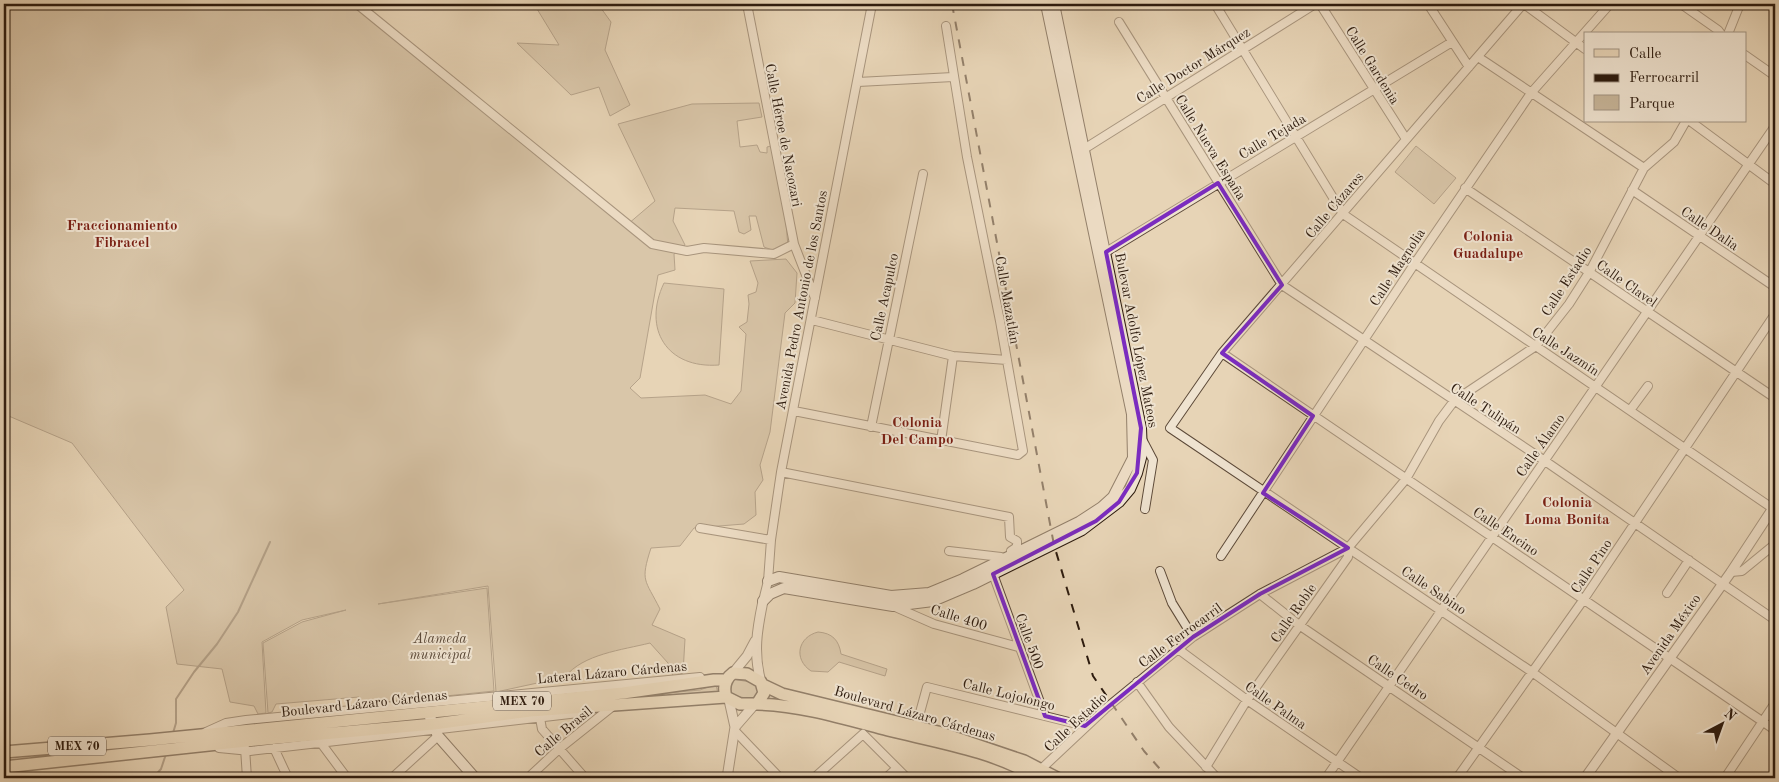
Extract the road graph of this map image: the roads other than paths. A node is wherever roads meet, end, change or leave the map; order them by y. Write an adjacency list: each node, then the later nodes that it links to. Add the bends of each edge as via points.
1 (357, 4): 46 (street, via 652,244 688,251 704,248 774,254)
2 (747, 4): 46 (street, Calle Héroe de Nacozari)
3 (872, 4): 27 (street, Avenida Pedro Antonio de los Santos)
4 (1046, 4): 47 (main road, Bulevar Adolfo López Mateos)
5 (1054, 4): 36 (main road, Bulevar Adolfo López Mateos)
6 (1215, 4): 21 (street)
7 (1315, 4): 21 (street, Calle Doctor Márquez)
8 (1320, 4): 28 (street, Calle Gardenia)
9 (1428, 4): 18 (street)
10 (1524, 4): 19 (street); 23 (street, Calle Cázares)
11 (1610, 4): 19 (street, Calle Magnolia)
12 (1682, 4): 16 (street)
13 (1740, 4): 17 (street)
14 (1118, 22): 30 (street, Calle Nueva España)
15 (946, 26): 26 (street)
16 (1720, 32)
17 (1729, 32)
18 (1452, 42): 24 (street); 28 (street, Calle Tejada)
19 (1574, 42): 20 (street); 29 (street, Calle Magnolia)
20 (1584, 48)
21 (1243, 49): 30 (street, Calle Doctor Márquez); 34 (street)
22 (1746, 56): 25 (street)
23 (1478, 57): 24 (street, Calle Cázares); 29 (street)
24 (1469, 67): 35 (street, Calle Cázares)
25 (1775, 76)
26 (953, 77): 27 (street); 61 (street, Calle Mazatlán)
27 (858, 82): 52 (street, Avenida Pedro Antonio de los Santos)
28 (1373, 89): 34 (street, Calle Tejada); 35 (street, Calle Gardenia)
29 (1530, 93): 38 (street); 42 (street, Calle Magnolia)
30 (1165, 97): 36 (street, Calle Doctor Márquez); 40 (street, Calle Nueva España)
31 (1687, 122): 38 (street, Calle Estadio, via 1674,142)
32 (1689, 122): 37 (street)
33 (1775, 126): 37 (street, Calle Álamo)
34 (1297, 135): 40 (street, Calle Tejada); 44 (street)
35 (1406, 139): 44 (street, Calle Cázares)
36 (1084, 149): 47 (main road, Bulevar Adolfo López Mateos)
37 (1748, 166): 41 (street); 45 (street, Calle Álamo)
38 (1644, 168): 43 (street, Calle Estadio)
39 (923, 174): 56 (street, Calle Acapulco)
40 (1218, 183): 47 (street, Calle Tejada); 50 (street, Calle Nueva España)
41 (1775, 184)
42 (1464, 188): 48 (street, Calle Magnolia); 49 (street, Calle Clavel)
43 (1632, 190): 45 (street, Calle Dalia); 49 (street, Calle Estadio)
44 (1343, 214): 48 (street, Calle Jazmín); 50 (street, Calle Cázares)
45 (1699, 235): 51 (street, Calle Dalia); 53 (street, Calle Álamo)
46 (794, 244): 52 (street, Calle Héroe de Nacozari)
47 (1102, 253): 73 (main road, Bulevar Adolfo López Mateos); 89 (main road, Bulevar Adolfo López Mateos, via 1128,396 1133,458 1122,484 1102,507 1067,529)
48 (1415, 263): 57 (street, Calle Magnolia); 58 (street, Calle Jazmín)
49 (1590, 271): 53 (street, Calle Clavel); 58 (street, Calle Estadio)
50 (1282, 285): 57 (street, Calle Tulipán); 59 (street, Calle Cázares)
51 (1775, 287)
52 (815, 298): 55 (street, Avenida Pedro Antonio de los Santos)
53 (1648, 313): 62 (street, Calle Clavel); 63 (street, Calle Álamo)
54 (1775, 314): 62 (street, Calle Pino)
55 (812, 320): 56 (street, Calle Mazatlán); 68 (street, Avenida Pedro Antonio de los Santos)
56 (888, 338): 60 (street, Calle Mazatlán); 70 (street, Calle Acapulco)
57 (1364, 341): 66 (street, Calle Tulipán); 69 (street, Calle Magnolia)
58 (1536, 346): 63 (street, Calle Jazmín); 66 (street, Calle Estadio)
59 (1222, 353): 69 (street, Calle Encino); 71 (street, Calle Cázares)
60 (953, 356): 61 (street, Calle Mazatlán); 72 (street)
61 (1007, 360): 72 (street, via 1023,452 1018,455)
62 (1736, 372): 65 (street, Calle Clavel); 74 (street, Calle Pino)
63 (1597, 386): 67 (street, Calle Jazmín); 75 (street, Calle Álamo)
64 (1648, 386): 67 (street)
65 (1775, 398)
66 (1454, 401): 75 (street, Calle Tulipán); 77 (street, Calle Estadio)
67 (1631, 409): 74 (street, Calle Jazmín)
68 (794, 411): 70 (street); 76 (street, Avenida Pedro Antonio de los Santos)
69 (1313, 416): 77 (street, Calle Encino); 78 (street, Calle Magnolia)
70 (871, 427): 72 (street)
71 (1170, 428): 78 (street, Calle Sabino)
72 (941, 441)
73 (1143, 441): 80 (street, via 1153,460); 93 (main road, Bulevar Adolfo López Mateos, via 1137,473 1130,489 1108,513 1076,534)
74 (1687, 448): 79 (street, Calle Jazmín); 81 (street, Calle Pino)
75 (1545, 461): 81 (street, Calle Tulipán); 83 (street, Calle Álamo)
76 (781, 472): 84 (street, Avenida Pedro Antonio de los Santos); 89 (street, via 1009,517 1010,537 1017,541 1017,547)
77 (1406, 479): 83 (street, Calle Encino); 86 (street, Calle Roble)
78 (1263, 492): 86 (street, Calle Sabino); 88 (street, Calle Magnolia)
79 (1775, 507): 92 (street, Avenida México)
80 (1145, 509)
81 (1634, 523): 90 (street, Calle Tulipán); 98 (street, Calle Pino)
82 (700, 528): 84 (street)
83 (1492, 536): 98 (street, Calle Encino); 101 (street, Calle Álamo)
84 (771, 540): 94 (street, Avenida Pedro Antonio de los Santos)
85 (1775, 544): 92 (street, via 1742,571)
86 (1348, 548): 97 (street, Calle Ferrocarril); 101 (street, Calle Sabino); 103 (street, Calle Roble, via 1348,557)
87 (949, 551): 89 (street)
88 (1222, 556)
89 (1001, 559): 94 (main road, Bulevar Adolfo López Mateos, via 929,593 909,596 891,596 779,577)
90 (1689, 560): 95 (street, Calle Tulipán); 96 (street)
91 (1160, 571): 104 (street, via 1172,603)
92 (1731, 572): 95 (street, Avenida México)
93 (994, 574): 100 (main road, Bulevar Adolfo López Mateos, via 933,602); 106 (street, Calle 500)
94 (768, 581): 99 (street, Avenida Pedro Antonio de los Santos)
95 (1723, 584): 102 (street, Calle Tulipán); 108 (street, Avenida México)
96 (1668, 593)
97 (1260, 594): 103 (street, Calle Cedro); 104 (street, Calle Ferrocarril)
98 (1584, 599): 108 (street, Calle Encino); 109 (street, Calle Pino)
99 (763, 601): 100 (main road, Bulevar Adolfo López Mateos, via 784,588); 105 (street)
100 (893, 606): 106 (street, Calle 400, via 934,624)
101 (1441, 611): 109 (street, Calle Sabino); 113 (street, Calle Álamo)
102 (1775, 620)
103 (1299, 624): 113 (street, Calle Cedro); 115 (street, Calle Roble)
104 (1193, 637): 107 (street, Calle Ferrocarril)
105 (755, 640): 110 (street, via 747,656); 112 (street, via 756,664)
106 (1018, 647): 120 (street, Calle 500)
107 (1178, 649): 111 (street, Calle Ferrocarril); 115 (street, Calle Palma)
108 (1670, 657): 122 (street, Calle Encino); 129 (street, Avenida México)
109 (1532, 672): 129 (street, Calle Sabino); 134 (street, Calle Pino)
110 (730, 676): 112 (main road, MEX 70, via 747,674); 114 (main road, via 724,687); 116 (main road, Boulevard Lázaro Cárdenas / MEX 70); 131 (street, Lateral Lázaro Cárdenas, via 246,720 226,723)
111 (1137, 682): 123 (street, Calle Estadio); 140 (street, Calle Ferrocarril, via 1169,727)
112 (762, 684): 118 (main road, via 763,697); 124 (main road, Boulevard Lázaro Cárdenas / MEX 70, via 782,694)
113 (1389, 687): 134 (street, Calle Cedro); 138 (street, Calle Álamo)
114 (728, 700): 116 (main road, Boulevard Lázaro Cárdenas / MEX 70); 118 (main road, MEX 70); 125 (street)
115 (1247, 700): 138 (street, Calle Palma); 140 (street, Calle Roble)
116 (617, 703): 119 (main road, Boulevard Lázaro Cárdenas / MEX 70); 121 (street); 127 (main road, Boulevard Lázaro Cárdenas / MEX 70, via 530,711); 136 (street, Calle Brasil)
117 (1775, 703): 122 (street)
118 (756, 704): 125 (street); 126 (main road, Boulevard Lázaro Cárdenas / MEX 70, via 778,705)
119 (428, 712): 127 (main road); 130 (main road, Boulevard Lázaro Cárdenas / MEX 70)
120 (1045, 716): 123 (street, Calle Lojolongo); 124 (street, Calle Lojolongo, via 927,686)
121 (540, 718): 127 (street); 136 (street, via 542,729)
122 (1762, 721): 128 (street, Calle Encino); 165 (street)
123 (1085, 726): 143 (street, Calle Estadio)
124 (916, 727): 143 (main road, Boulevard Lázaro Cárdenas / MEX 70, via 983,747)
125 (735, 729): 152 (street); 153 (street)
126 (864, 729): 141 (street); 143 (main road, Boulevard Lázaro Cárdenas / MEX 70, via 997,760); 154 (street)
127 (436, 730): 130 (main road, Boulevard Lázaro Cárdenas / MEX 70); 148 (street); 149 (main road)
128 (1775, 730)
129 (1617, 732): 163 (street, Avenida México); 164 (street, Calle Sabino)
130 (318, 733): 132 (main road, Boulevard Lázaro Cárdenas / MEX 70); 135 (street); 147 (street)
131 (199, 741): 132 (main road, Boulevard Lázaro Cárdenas / MEX 70); 133 (main road, Boulevard Lázaro Cárdenas / MEX 70)
132 (244, 741): 135 (street); 142 (street)
133 (150, 745): 137 (main road, Boulevard Lázaro Cárdenas / MEX 70); 139 (main road, Boulevard Lázaro Cárdenas / MEX 70)
134 (1479, 747): 161 (street, Calle Pino); 162 (street, Calle Cedro)
135 (274, 748): 146 (street)
136 (559, 749): 150 (street, Calle Brasil); 151 (street)
137 (4, 752)
138 (1336, 762): 159 (street, Calle Álamo); 160 (street, Calle Palma)
139 (4, 767)
140 (1206, 767): 158 (street, Calle Ferrocarril)
141 (896, 768): 155 (street); 156 (street)
142 (245, 770): 144 (street); 145 (street)
143 (1035, 775): 157 (main road, Boulevard Lázaro Cárdenas / MEX 70)
144 (241, 778)
145 (247, 778)
146 (288, 778)
147 (346, 778)
148 (392, 778)
149 (475, 778)
150 (528, 778)
151 (585, 778)
152 (727, 778)
153 (780, 778)
154 (814, 778)
155 (886, 778)
156 (907, 778)
157 (1057, 778)
158 (1218, 778)
159 (1326, 778)
160 (1361, 778)
161 (1457, 778)
162 (1523, 778)
163 (1585, 778)
164 (1680, 778)
165 (1725, 778)

